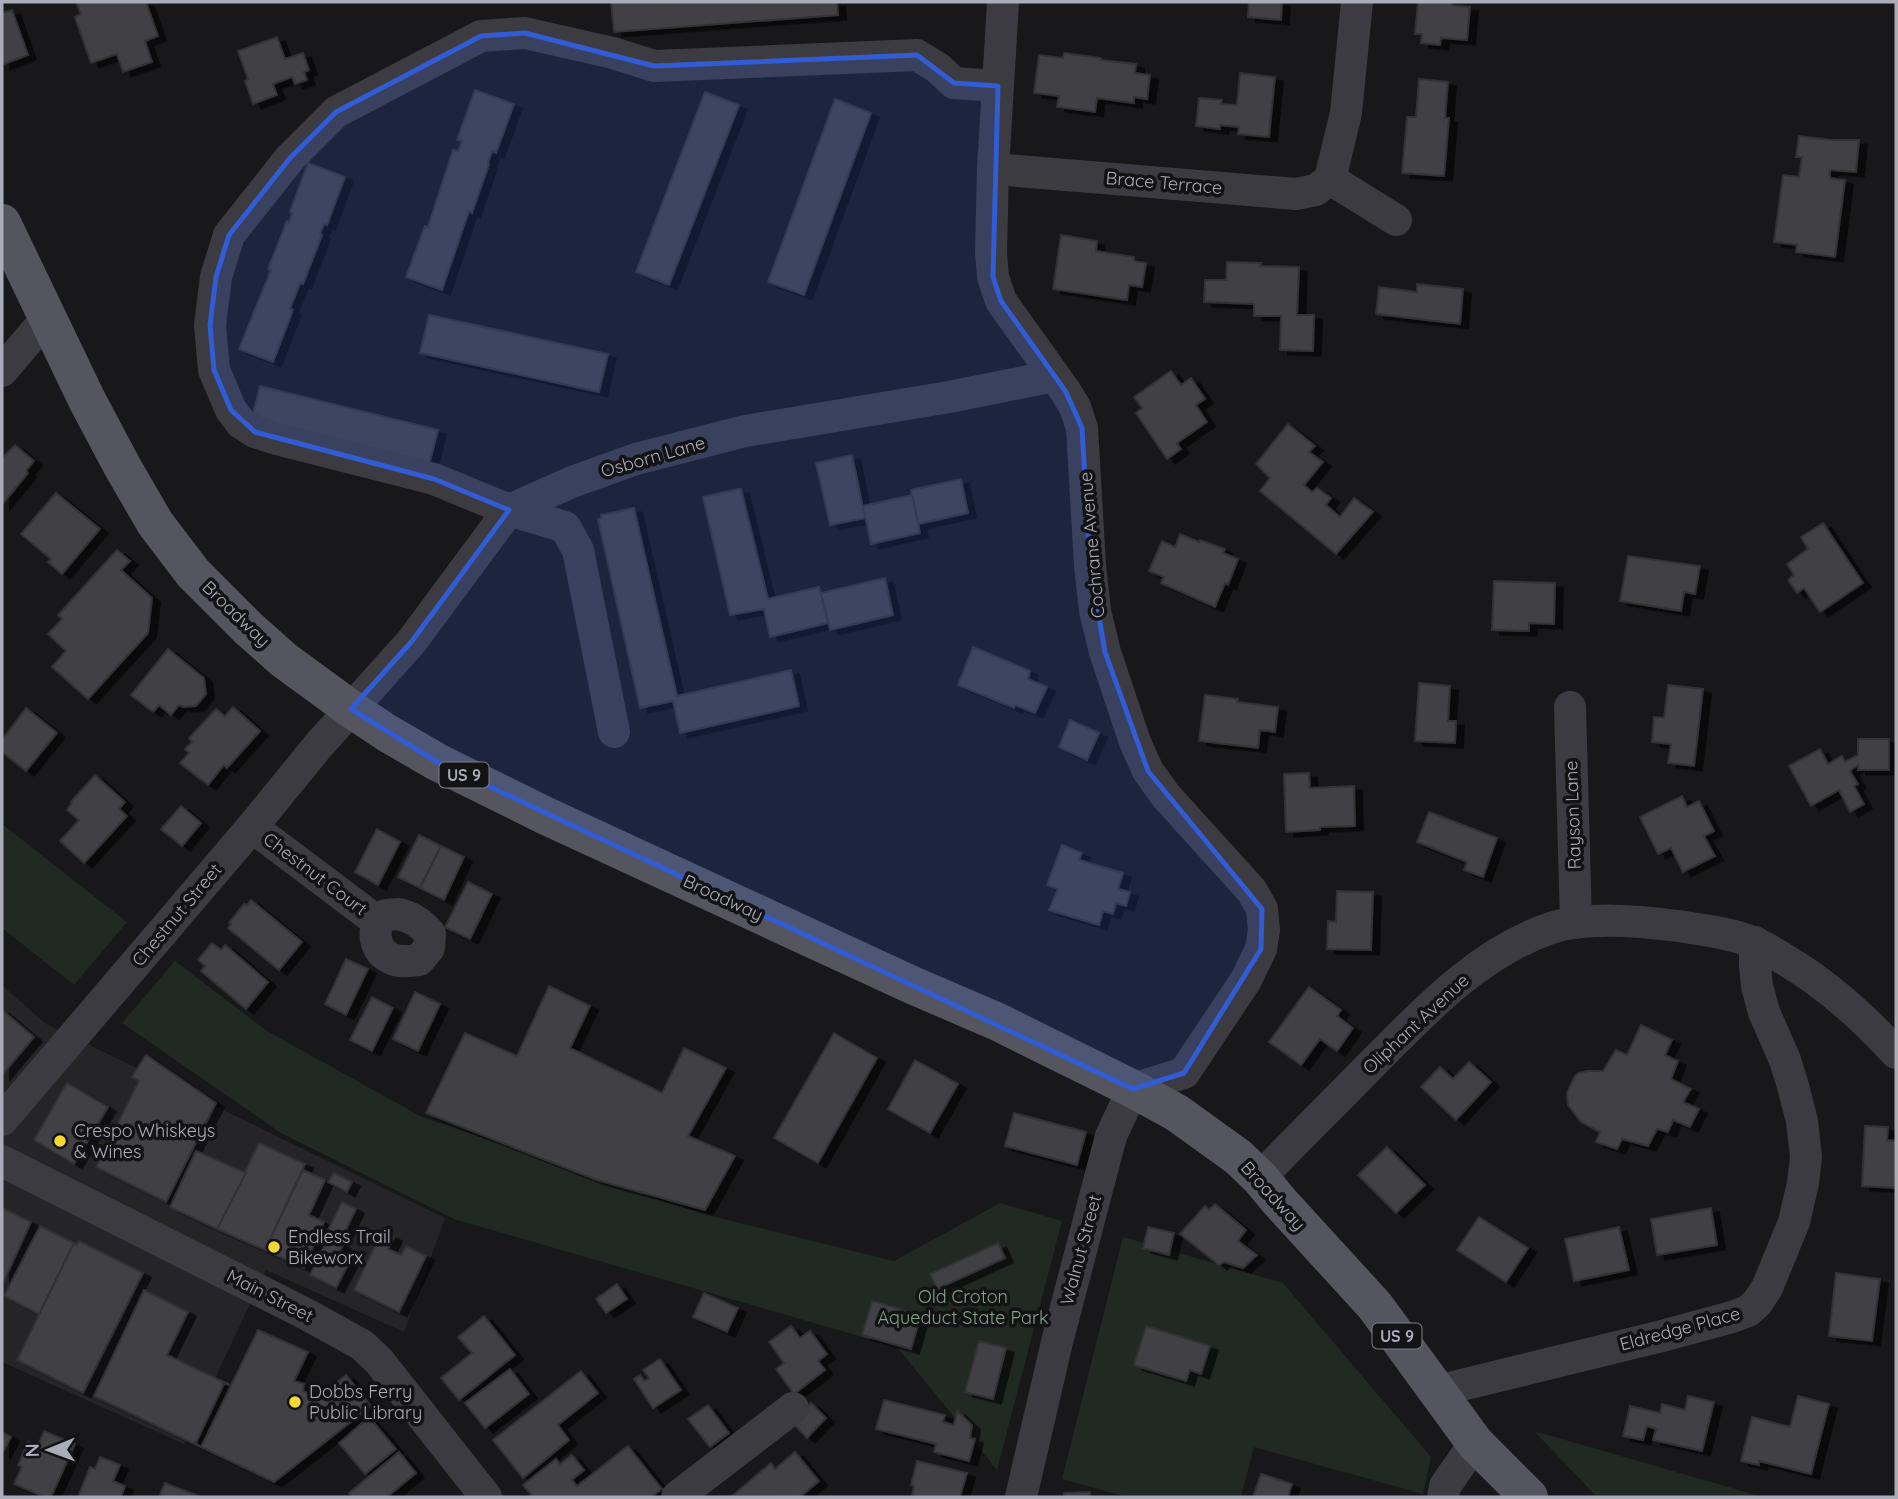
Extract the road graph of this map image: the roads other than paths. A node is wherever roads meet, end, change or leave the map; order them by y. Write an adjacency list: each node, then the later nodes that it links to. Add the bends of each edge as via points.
1 (1003, 2): 3 (street, Cochrane Avenue)
2 (1357, 2): 5 (street, via 1346,113)
3 (998, 86): 4 (street, Cochrane Avenue); 11 (street, via 954,83 917,55 654,66 525,33 481,36 336,112 290,158 229,235 216,277 210,325 214,370 241,422 255,432 434,479)
4 (993, 169): 5 (street, Brace Terrace, via 1296,194 1316,190); 10 (street, Cochrane Avenue, via 993,277 1001,301)
5 (1330, 179): 6 (street)
6 (1396, 220)
7 (2, 223): 8 (main road, Broadway / US 9)
8 (47, 318): 9 (street); 13 (main road, Broadway / US 9, via 122,466 155,523 192,573 284,660)
9 (2, 371)
10 (1054, 376): 11 (street, Osborn Lane, via 745,431 636,459); 20 (street, Cochrane Avenue, via 1075,407 1082,428 1095,611 1135,743 1166,796 1252,891 1262,909 1261,949 1246,980 1184,1073)
11 (509, 510): 13 (street, Osborn Lane, via 412,641); 14 (street, via 565,527 578,550)
12 (1570, 707): 17 (street, Rayson Lane)
13 (351, 709): 15 (street, Chestnut Street); 20 (main road, Broadway / US 9, via 438,762 544,815 998,1022)
14 (614, 732)
15 (252, 827): 16 (street, Chestnut Court); 21 (street, Chestnut Street)
16 (378, 922)
17 (1576, 923): 18 (street, Oliphant Avenue, via 1666,925); 23 (street, Oliphant Avenue, via 1517,942 1479,965 1425,1010)
18 (1755, 942): 19 (street, Oliphant Avenue, via 1838,995); 24 (street, Eldredge Place, via 1757,986 1793,1086 1805,1157 1794,1222 1762,1296 1748,1311 1732,1317)
19 (1896, 1053)
20 (1133, 1089): 23 (main road, Broadway / US 9, via 1177,1113); 29 (street, Walnut Street, via 1111,1136)
21 (2, 1121)
22 (2, 1161): 27 (street, Main Street, via 362,1345)
23 (1260, 1178): 24 (main road, Broadway / US 9, via 1375,1306)
24 (1437, 1391): 26 (main road, Broadway / US 9)
25 (793, 1408): 28 (street)
26 (1475, 1443): 30 (street); 31 (main road, Broadway / US 9)
27 (486, 1497)
28 (677, 1497)
29 (1021, 1497)
30 (1443, 1497)
31 (1529, 1497)

